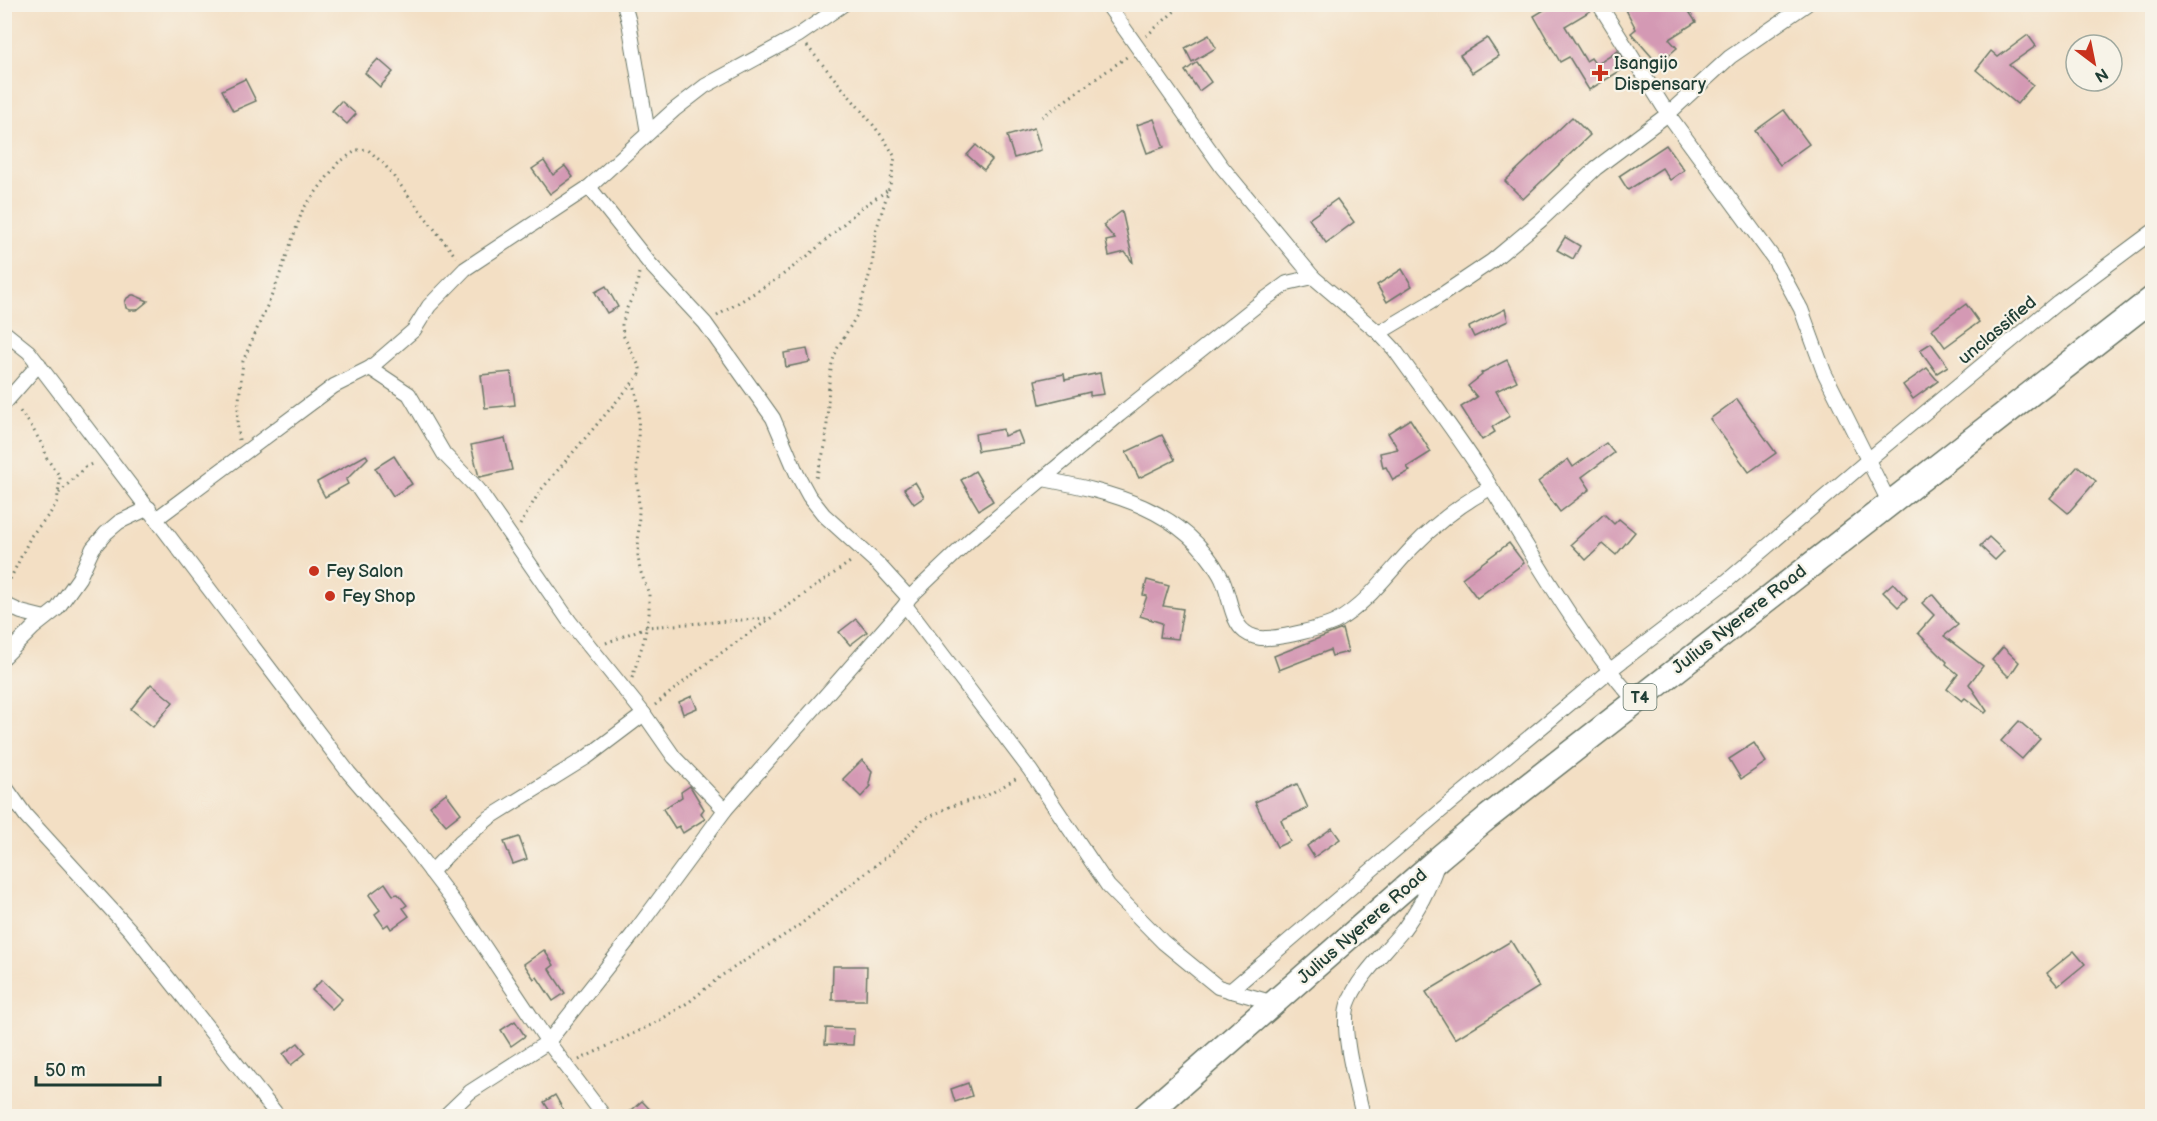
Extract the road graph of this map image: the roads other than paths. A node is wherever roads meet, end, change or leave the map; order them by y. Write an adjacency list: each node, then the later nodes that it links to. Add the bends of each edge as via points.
1 (624, 4): 7 (street)
2 (844, 4): 7 (street, via 799,35 705,86)
3 (1107, 4): 10 (street, via 1222,167)
4 (1599, 4): 6 (street)
5 (1807, 4): 6 (street, via 1730,57)
6 (1668, 114): 15 (street, via 1596,168 1492,261); 19 (street, via 1774,259 1801,309 1824,372)
7 (648, 133): 8 (street)
8 (589, 187): 17 (street, via 465,269 429,306 414,330); 24 (street, via 705,323 773,418 809,496)
9 (2152, 232): 19 (street, unclassified, via 2058,303)
10 (1299, 258): 11 (street); 12 (street, via 1295,276)
11 (1313, 276): 12 (street); 15 (street)
12 (1287, 283): 20 (street)
13 (2152, 298): 22 (highway, Julius Nyerere Road / T4)
14 (4, 332): 16 (street)
15 (1379, 333): 21 (street)
16 (39, 364): 18 (street); 23 (street)
17 (370, 368): 23 (street, via 334,386 241,457); 30 (street, via 409,394 444,454 478,489 570,622)
18 (7, 401)
19 (1868, 460): 22 (street); 28 (street, unclassified, via 1728,580)
20 (1043, 479): 21 (street, via 1109,493 1142,505 1171,523 1210,556 1239,626 1257,638 1334,622 1355,609 1436,524); 24 (street, via 972,538)
21 (1490, 488): 28 (street)
22 (1889, 502): 29 (highway, Julius Nyerere Road / T4)
23 (152, 514): 26 (street, via 119,522 106,533 93,548 80,578 57,609); 34 (street, via 349,773)
24 (907, 601): 32 (street); 35 (street, via 1030,770 1108,886 1163,942 1218,987)
25 (4, 604): 26 (street)
26 (45, 618): 27 (street)
27 (4, 657)
28 (1609, 671): 29 (street); 35 (street, unclassified)
29 (1635, 701): 33 (highway, Julius Nyerere Road / T4)
30 (644, 714): 32 (street, via 674,757); 34 (street, via 587,757 489,818)
31 (4, 785): 38 (street, via 26,816 130,930)
32 (725, 810): 37 (street)
33 (1439, 858): 36 (highway, Julius Nyerere Road / T4); 42 (street, via 1427,894 1366,973 1348,1004 1346,1038)
34 (431, 872): 37 (street)
35 (1230, 990): 36 (street)
36 (1274, 1003): 41 (highway, Julius Nyerere Road / T4)
37 (548, 1042): 39 (street, via 470,1092); 40 (street)
38 (278, 1116)
39 (445, 1116)
40 (604, 1116)
41 (1145, 1116)
42 (1363, 1116)

